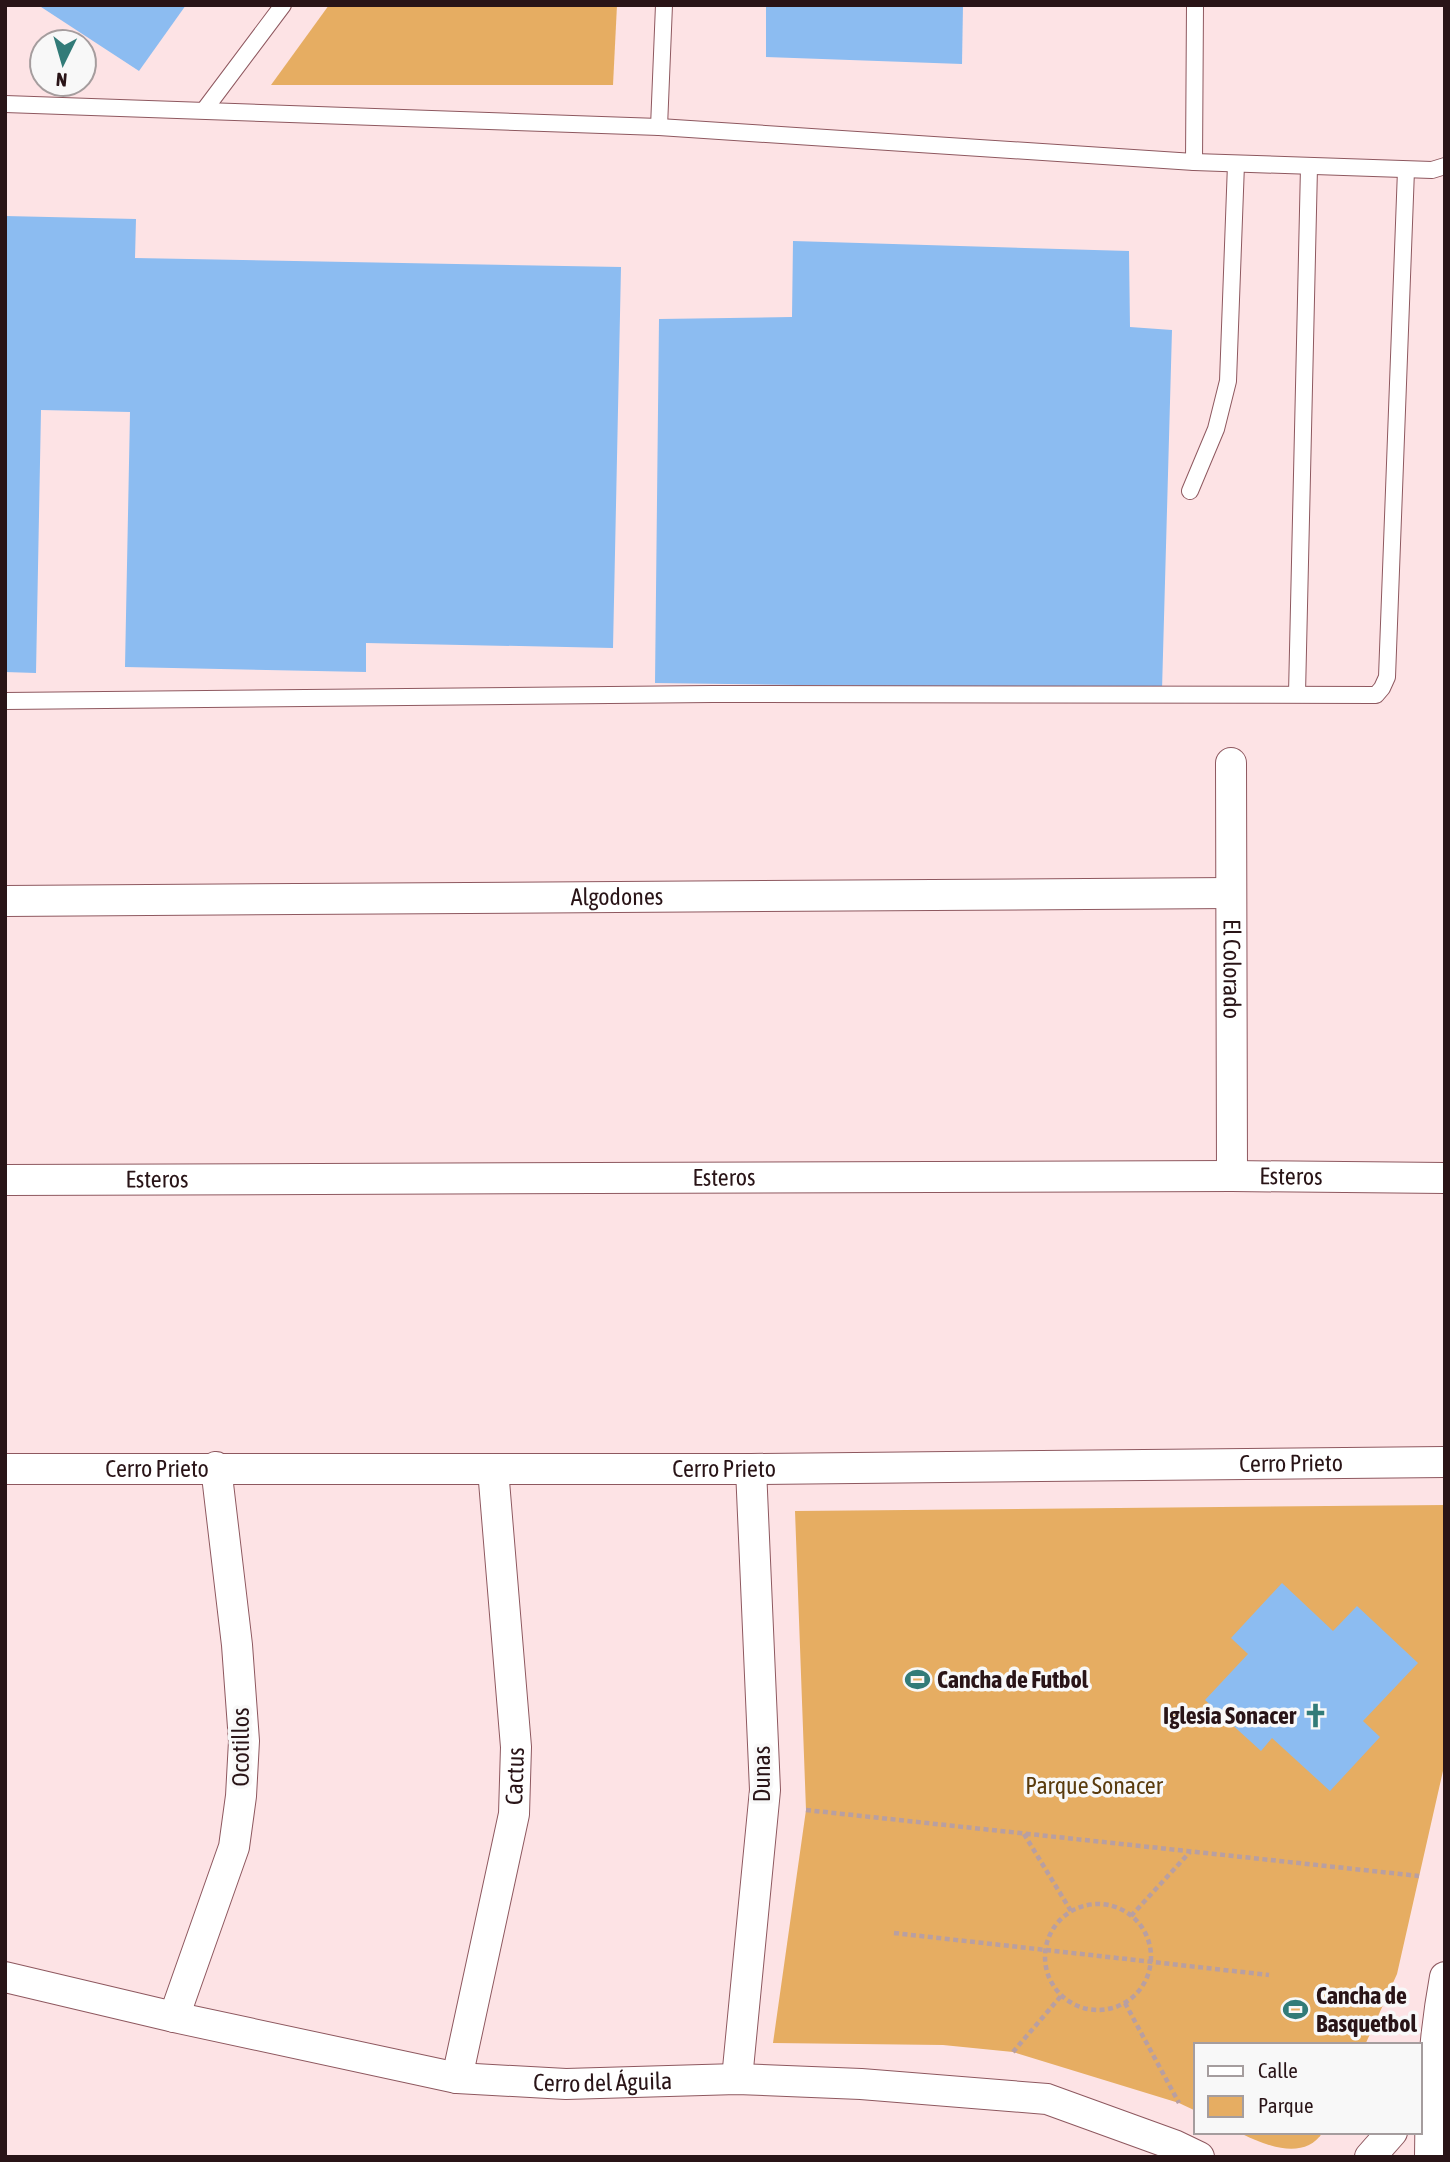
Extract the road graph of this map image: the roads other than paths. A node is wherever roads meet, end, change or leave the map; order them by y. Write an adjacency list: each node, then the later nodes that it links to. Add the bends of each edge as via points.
1 (283, 5): 5 (lane)
2 (664, 5): 6 (lane)
3 (1195, 5): 7 (lane)
4 (5, 104): 5 (lane)
5 (205, 109): 6 (lane)
6 (659, 127): 7 (lane)
7 (1194, 162): 8 (lane)
8 (1236, 164): 10 (lane); 12 (lane, via 1228,381 1216,429)
9 (1445, 166): 11 (lane)
10 (1309, 167): 11 (lane); 13 (lane)
11 (1406, 170): 13 (lane, via 1387,677 1376,695)
12 (1190, 491)
13 (1297, 694): 14 (lane)
14 (5, 701)
15 (1231, 763): 16 (street, El Colorado)
16 (1230, 894): 17 (street, Algodones); 18 (street, El Colorado)
17 (5, 901)
18 (1232, 1176): 19 (street, Esteros); 20 (street, Esteros)
19 (1445, 1178)
20 (5, 1180)
21 (1445, 1462): 25 (street, Cerro Prieto)
22 (216, 1467): 23 (street, Cerro Prieto); 24 (street, Cerro Prieto); 28 (street, Ocotillos, via 237,1645 244,1741 242,1796 234,1847)
23 (5, 1469)
24 (494, 1469): 25 (street, Cerro Prieto); 29 (street, Cactus, via 516,1747 514,1814)
25 (751, 1469): 30 (street, Dunas, via 765,1790)
26 (5, 1977): 28 (street, Cerro del Águila)
27 (1445, 1977): 31 (street)
28 (174, 2017): 29 (street, Cerro del Águila)
29 (457, 2078): 30 (street, Cerro del Águila, via 566,2084)
30 (737, 2079): 33 (street, Cerro del Águila, via 1047,2099)
31 (1425, 2095): 35 (street)
32 (1390, 2134): 34 (street)
33 (1199, 2157)
34 (1370, 2157)
35 (1430, 2157)

